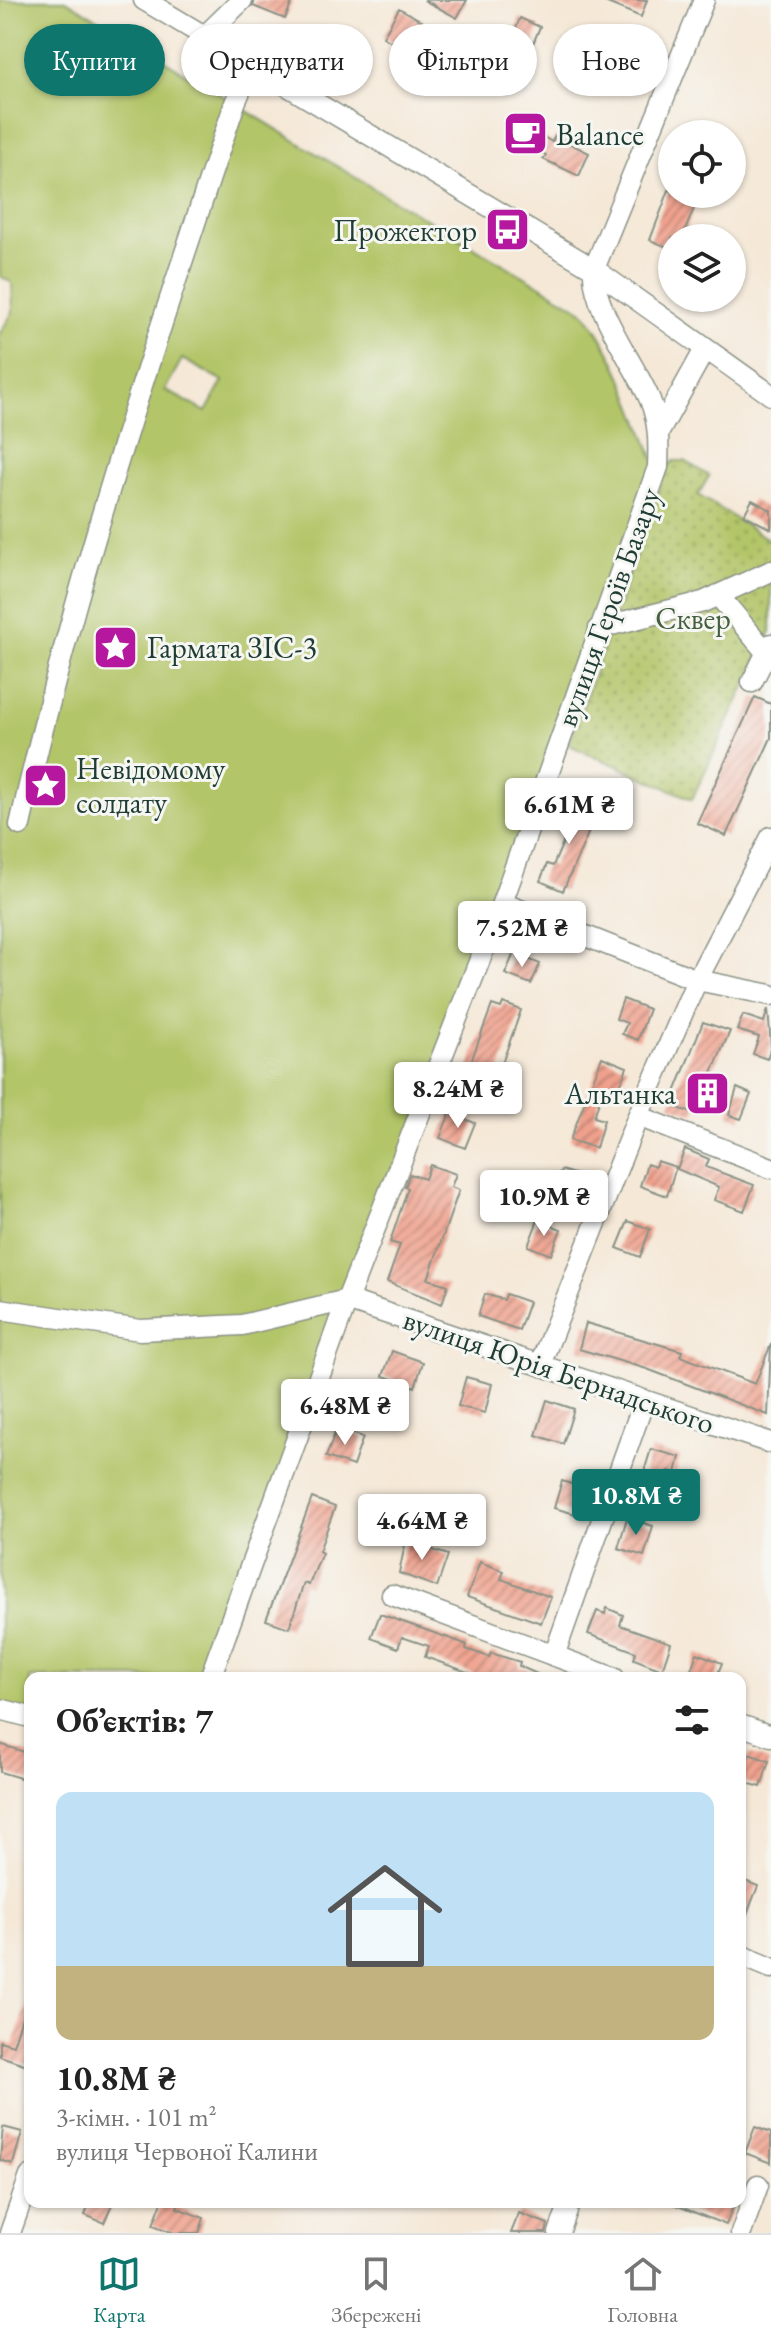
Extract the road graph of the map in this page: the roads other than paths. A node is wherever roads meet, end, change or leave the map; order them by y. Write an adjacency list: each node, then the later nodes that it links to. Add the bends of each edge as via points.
1 (144, 0): 4 (street)
2 (242, 0): 5 (street)
3 (704, 0): 8 (street)
4 (183, 24)
5 (217, 24)
6 (238, 96): 17 (street, via 63,643)
7 (302, 96): 8 (street)
8 (594, 269): 9 (street); 11 (street, via 596,292 650,401)
9 (705, 349): 10 (street); 11 (street)
10 (771, 395)
11 (659, 432): 14 (street, вулиця Героїв Базару, via 658,467)
12 (771, 571): 13 (street)
13 (718, 595): 14 (street); 15 (street)
14 (599, 628): 19 (street, вулиця Героїв Базару)
15 (769, 648): 16 (street)
16 (752, 682)
17 (20, 825)
18 (771, 837): 20 (street)
19 (502, 903): 20 (street); 24 (street, вулиця Героїв Базару)
20 (697, 980): 21 (street); 22 (street)
21 (771, 995)
22 (638, 1116): 23 (street); 26 (street)
23 (771, 1168)
24 (347, 1300): 25 (street, via 242,1325 140,1330); 26 (street, вулиця Юрія Бернадського); 31 (street, вулиця Героїв Базару)
25 (0, 1309)
26 (540, 1365): 27 (street, вулиця Юрія Бернадського)
27 (644, 1401): 28 (street, вулиця Юрія Бернадського); 30 (street)
28 (771, 1443)
29 (392, 1595): 30 (street)
30 (554, 1656): 32 (street)
31 (212, 1672)
32 (598, 1672)
33 (0, 1709): 34 (street)
34 (24, 1715)
35 (746, 1727): 36 (street)
36 (771, 1736)
37 (746, 1958): 38 (street)
38 (771, 1968)
39 (756, 2184): 45 (street)
40 (24, 2192): 43 (street)
41 (568, 2208): 44 (street)
42 (0, 2231): 43 (street)
43 (8, 2233)
44 (559, 2233)
45 (741, 2233)

